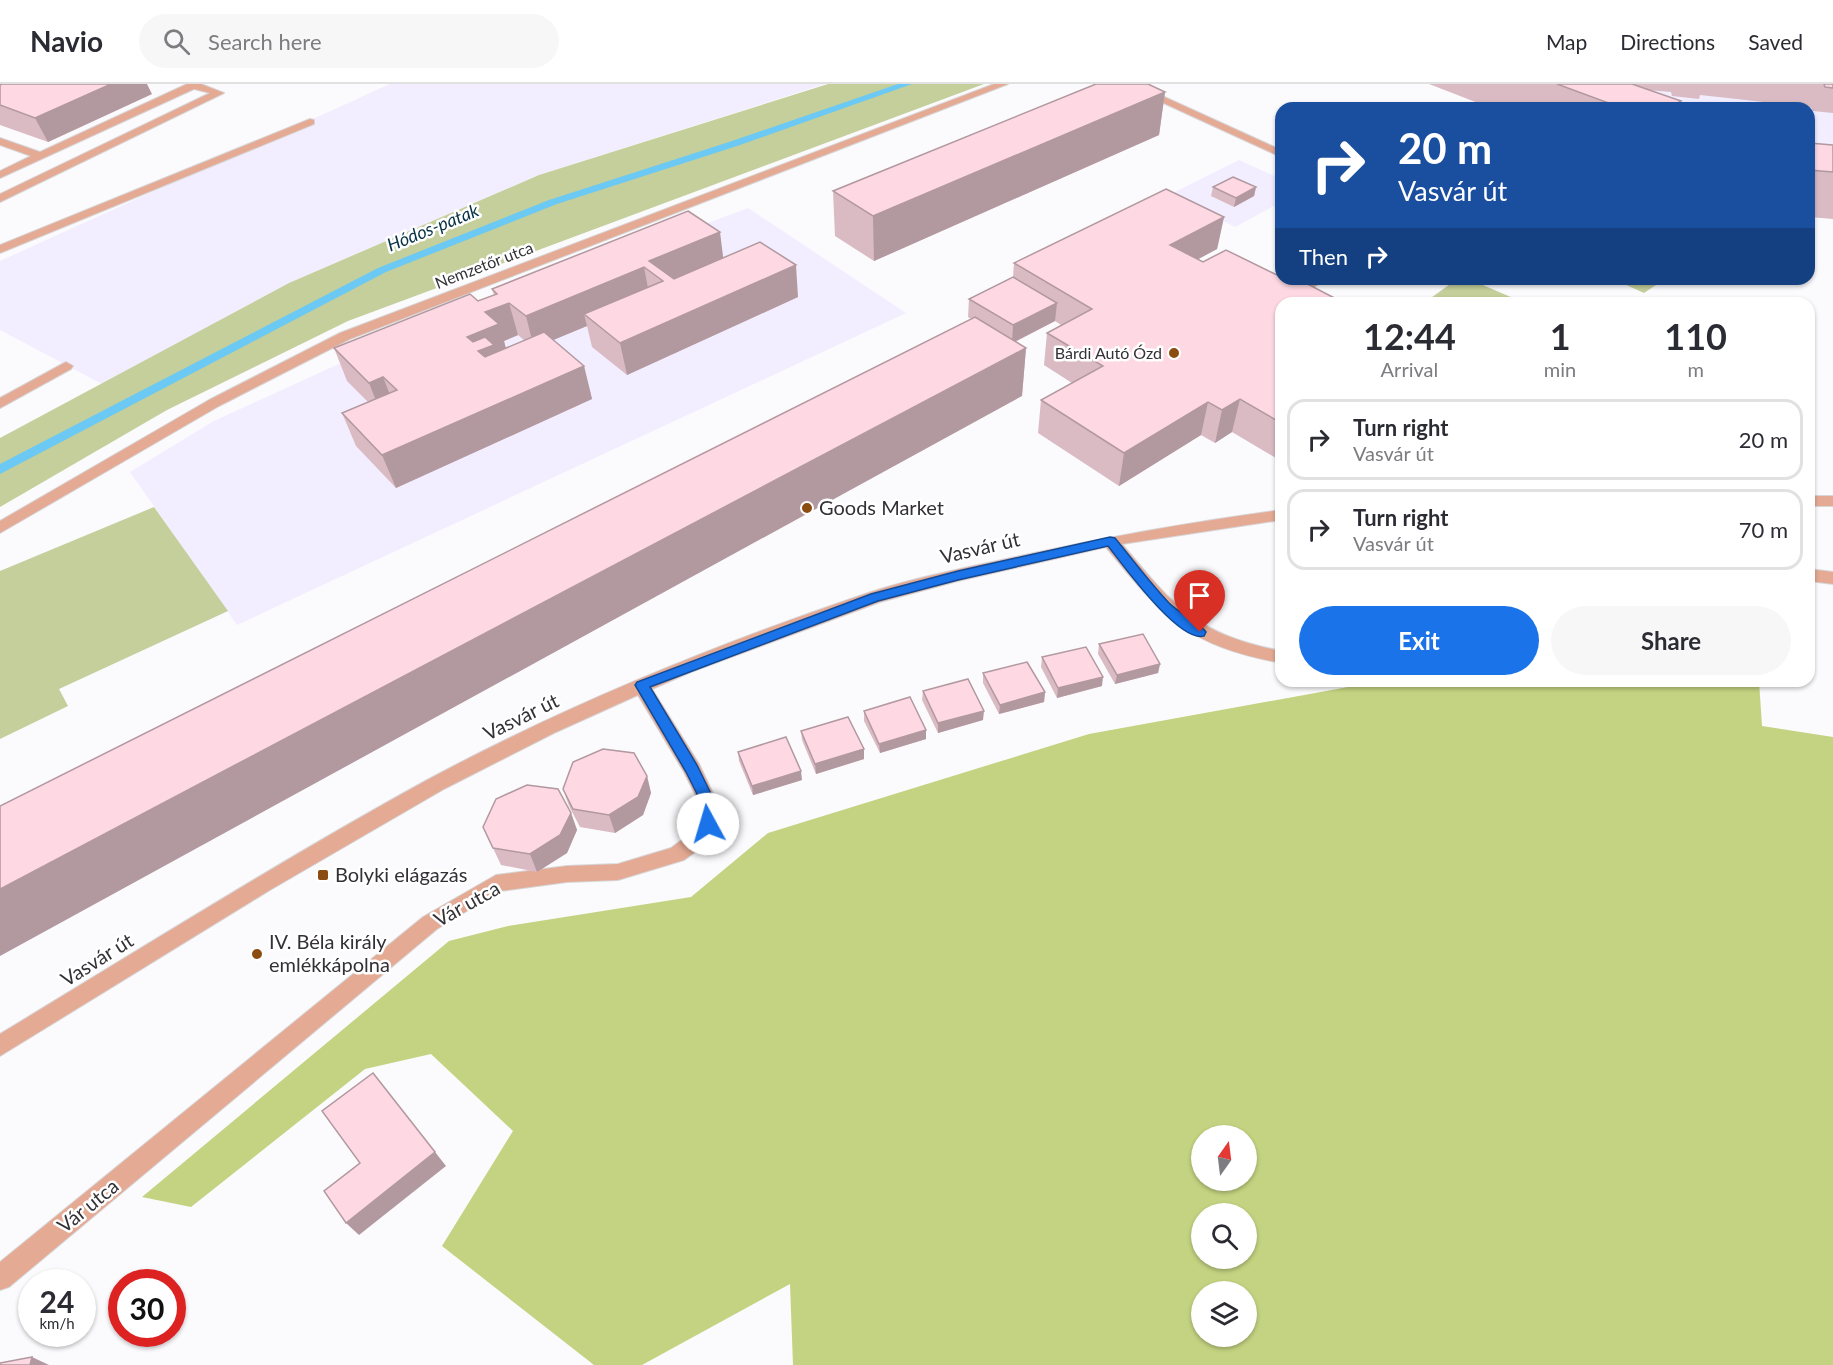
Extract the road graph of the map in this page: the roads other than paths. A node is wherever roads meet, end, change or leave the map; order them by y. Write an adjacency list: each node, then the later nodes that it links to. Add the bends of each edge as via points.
1 (1004, 84): 17 (street, Nemzetőr utca, via 345,336 214,403)
2 (1127, 84): 5 (street)
3 (310, 122): 9 (street)
4 (0, 141): 6 (street)
5 (1275, 151)
6 (40, 156): 7 (street); 8 (street, via 193,85 219,93)
7 (0, 175)
8 (0, 198)
9 (0, 249)
10 (1310, 285): 11 (street, via 1294,295)
11 (1298, 297)
12 (66, 366): 13 (street)
13 (0, 404)
14 (1815, 501): 15 (street)
15 (1833, 501)
16 (1275, 516): 18 (street, Vasvár út)
17 (0, 528)
18 (1110, 541): 21 (street, via 1165,607 1185,624 1214,640 1251,653); 22 (street, Vasvár út, via 875,597)
19 (1815, 576): 20 (street)
20 (1833, 578)
21 (1275, 656)
22 (641, 685): 23 (street, Vasvár út, via 437,784 253,890); 24 (street, Vár utca, via 710,806 708,824 698,839 677,854 618,873 567,874 496,883 430,924)
23 (0, 1046)
24 (0, 1278)

